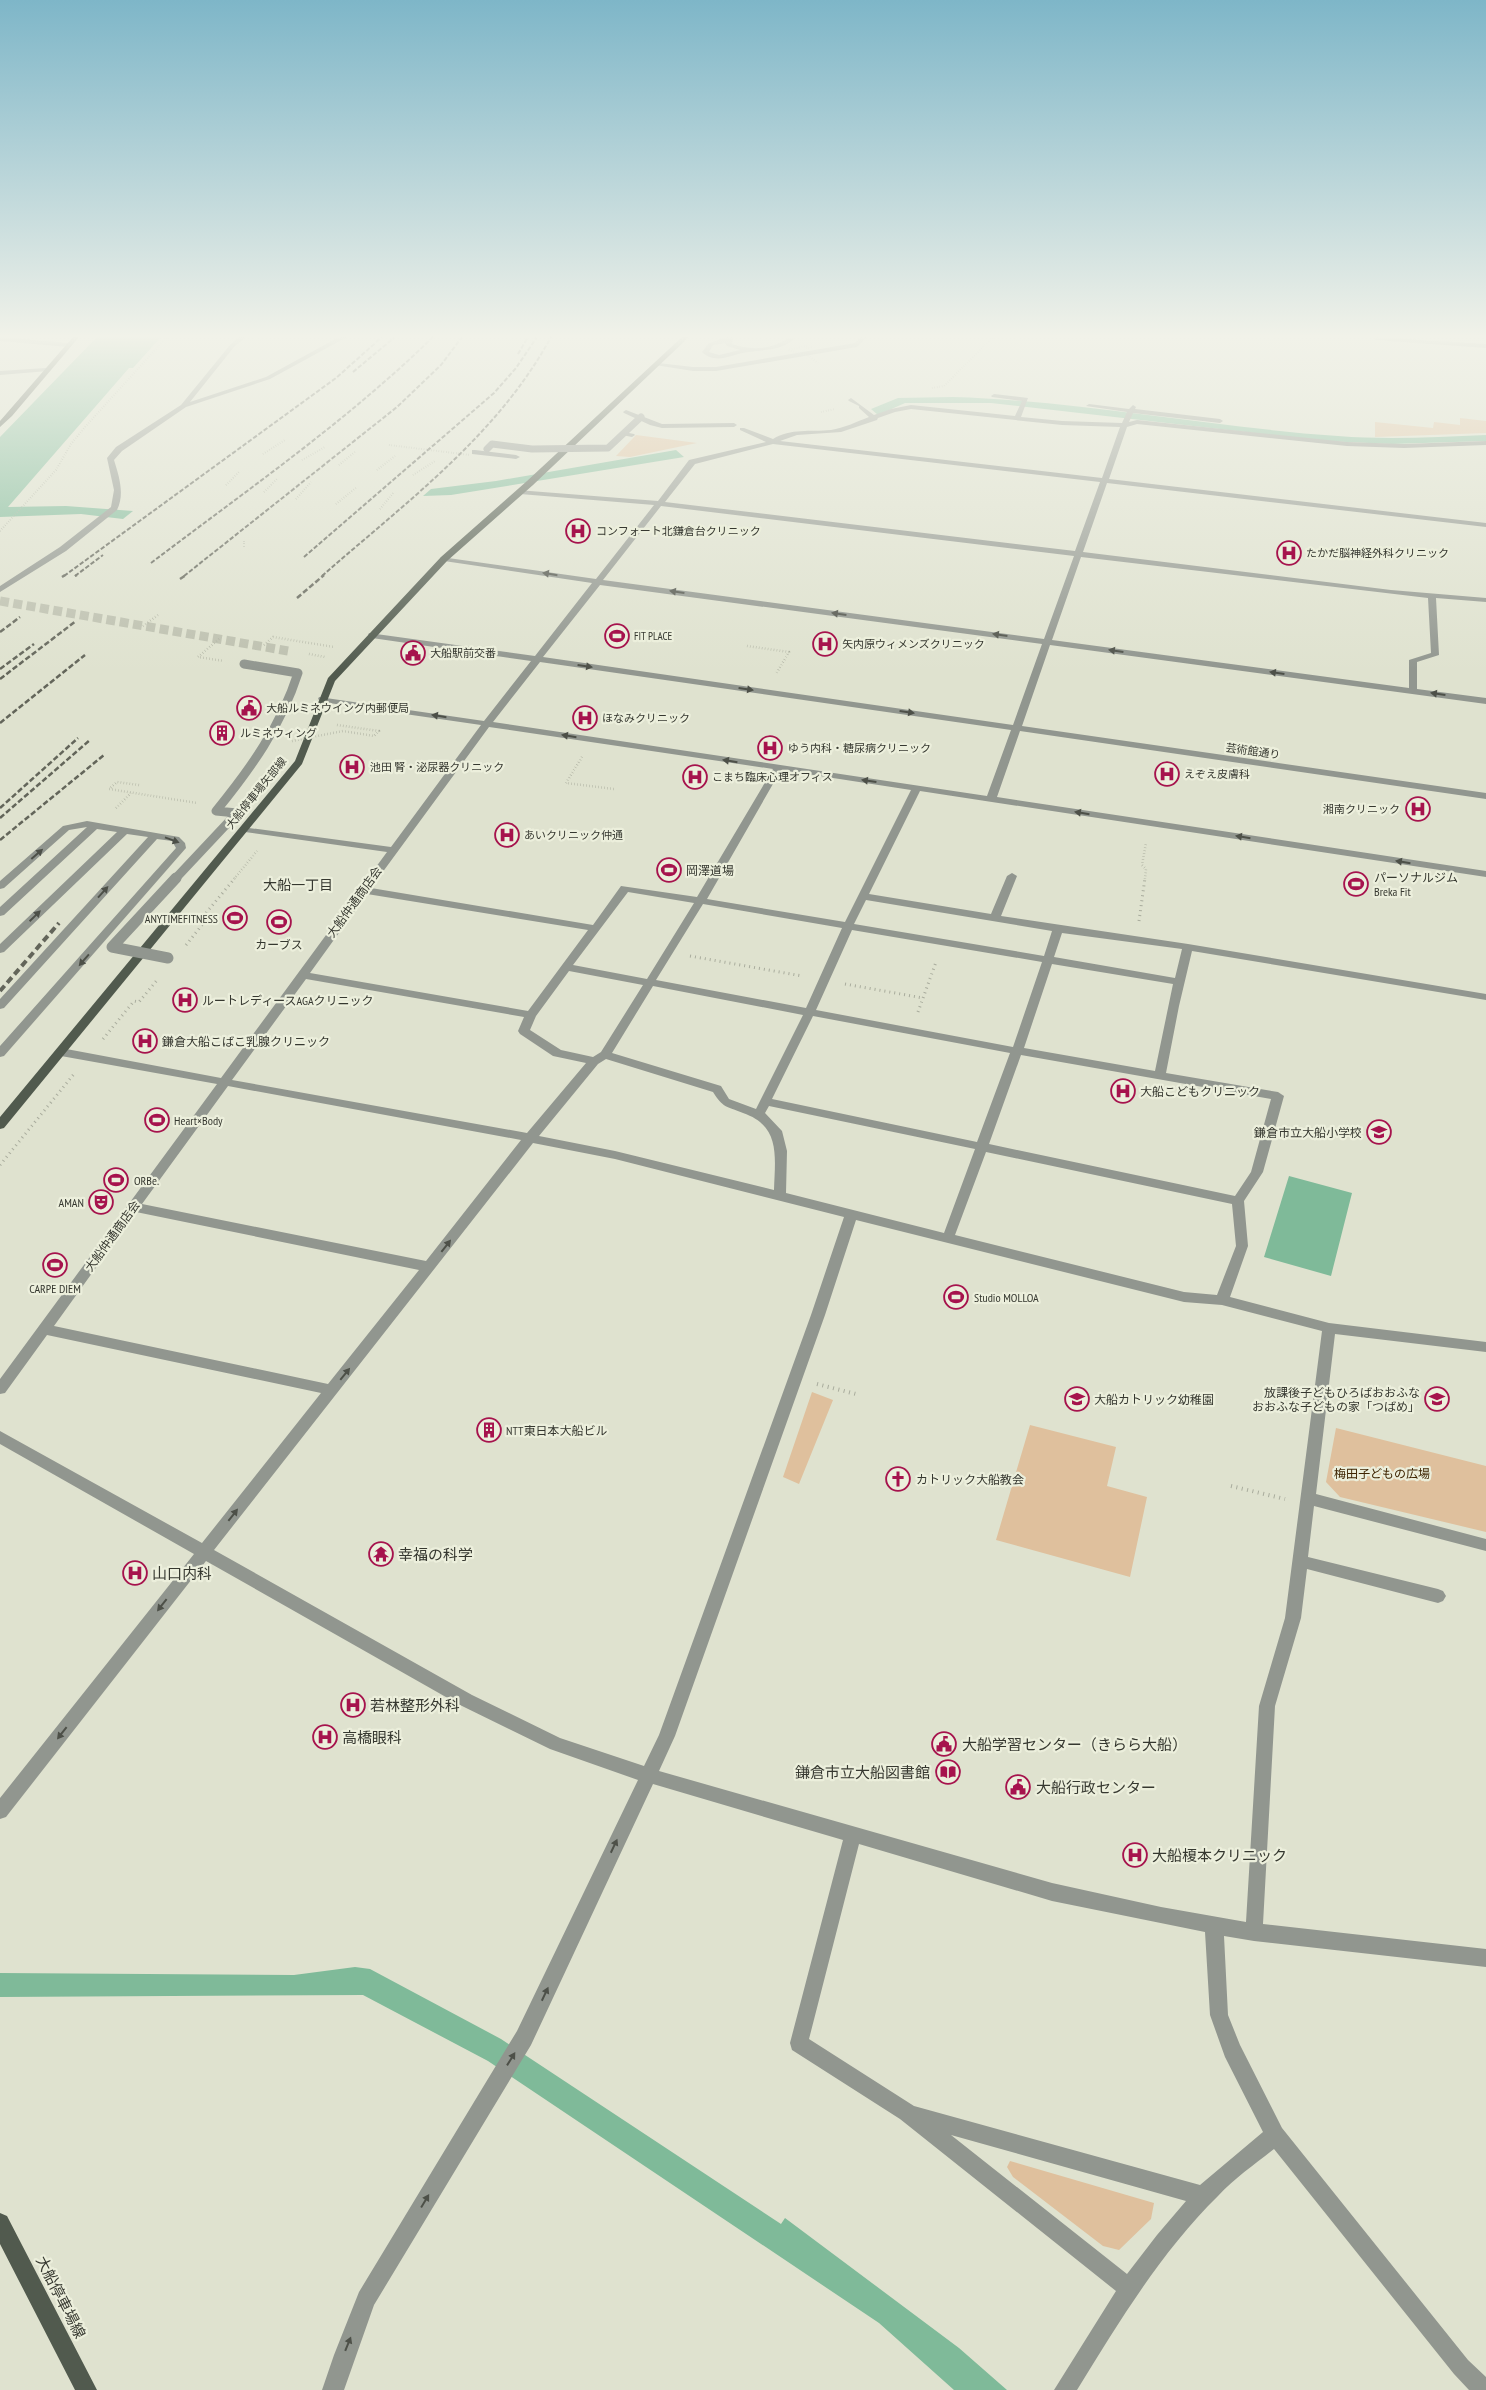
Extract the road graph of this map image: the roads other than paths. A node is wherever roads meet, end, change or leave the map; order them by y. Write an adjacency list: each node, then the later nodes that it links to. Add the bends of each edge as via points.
1 (121, 449): 17 (street, via 110,460 116,484 114,508 63,549)
2 (530, 449): 4 (street, bridge)
3 (567, 449): 11 (main road, 大船停車場矢部線)
4 (567, 449)
5 (747, 449): 12 (street, 大船仲通商店会, via 692,462)
6 (826, 449): 10 (street)
7 (1118, 449): 10 (street)
8 (475, 452): 9 (street)
9 (517, 456)
10 (1107, 480): 13 (street); 14 (street)
11 (520, 492): 12 (street); 15 (main road, 大船停車場矢部線)
12 (661, 503): 14 (street); 16 (street, 大船仲通商店会)
13 (1486, 525)
14 (1079, 555): 18 (street); 21 (street)
15 (444, 558): 16 (street, one-way to 15); 20 (main road, 大船停車場矢部線)
16 (599, 582): 21 (street, one-way to 16); 22 (street, 大船仲通商店会)
17 (0, 590)
18 (1432, 596): 19 (street); 24 (street, via 1435,655 1414,660)
19 (1486, 600)
20 (372, 635): 22 (street, 芸術館通り); 25 (main road, 大船停車場矢部線, via 331,680)
21 (1048, 642): 24 (street, one-way to 21); 28 (street)
22 (536, 659): 27 (street, 大船仲通商店会); 28 (street, 芸術館通り, one-way to 28)
23 (244, 664): 51 (street, bridge, via 298,673 292,695 260,757 216,811 237,813 112,947)
24 (1413, 691): 26 (street, one-way to 24)
25 (322, 699): 27 (street, one-way to 25); 34 (main road, 大船停車場矢部線, via 309,742 299,762)
26 (1486, 701)
27 (487, 723): 29 (street, one-way to 27); 37 (street, 大船仲通商店会)
28 (1017, 727): 31 (street, 芸術館通り); 32 (street)
29 (778, 768): 30 (street, one-way to 29); 43 (street)
30 (917, 788): 32 (street); 42 (street)
31 (1486, 796)
32 (991, 799): 38 (street, one-way to 32)
33 (94, 826): 35 (street); 40 (street, one-way to 33, via 66,828); 44 (street)
34 (245, 829): 37 (street); 61 (main road, 大船停車場矢部線)
35 (124, 831): 36 (street); 50 (street, one-way to 35)
36 (155, 836): 58 (street, one-way to 36); 63 (street, one-way to 63, via 175,839 181,848)
37 (392, 850): 41 (street, 大船仲通商店会)
38 (1486, 874)
39 (1012, 876): 45 (street)
40 (0, 886)
41 (363, 890): 47 (street); 54 (street, 大船仲通商店会)
42 (864, 896): 45 (street); 46 (street)
43 (700, 901): 46 (street); 47 (street, via 625,888); 56 (street)
44 (0, 913)
45 (995, 918): 48 (street)
46 (848, 926): 52 (street); 59 (street)
47 (594, 928): 53 (street)
48 (1058, 929): 49 (street); 52 (street)
49 (1188, 946): 55 (street); 57 (street)
50 (0, 950)
51 (168, 958)
52 (1047, 960): 55 (street); 62 (street)
53 (566, 967): 56 (street); 60 (street)
54 (301, 975): 60 (street); 66 (street, 大船仲通商店会)
55 (1179, 982): 65 (street)
56 (649, 983): 59 (street); 64 (street)
57 (1486, 997)
58 (0, 1006)
59 (809, 1013): 62 (street); 67 (street)
60 (530, 1015): 64 (street, via 524,1031 557,1053)
61 (61, 1052): 66 (street); 69 (main road, 大船停車場矢部線)
62 (1016, 1052): 65 (street); 71 (street)
63 (0, 1053)
64 (600, 1058): 68 (street, via 717,1089 725,1102); 70 (street)
65 (1160, 1075): 73 (street, via 1278,1096 1257,1172)
66 (223, 1083): 70 (street); 74 (street, 大船仲通商店会)
67 (766, 1101): 68 (street); 71 (street)
68 (759, 1114): 72 (street, via 776,1131 781,1151)
69 (2, 1120)
70 (530, 1138): 72 (street, via 615,1155); 77 (street, one-way to 70)
71 (982, 1147): 73 (street); 76 (street)
72 (780, 1196): 75 (street)
73 (1238, 1201): 78 (street, via 1242,1246)
74 (133, 1207): 77 (street); 80 (street, 大船仲通商店会)
75 (851, 1214): 76 (street); 90 (street, via 667,1736)
76 (948, 1238): 78 (street, via 1184,1297)
77 (430, 1267): 83 (street, one-way to 77)
78 (1222, 1300): 79 (street)
79 (1329, 1328): 81 (street); 85 (street)
80 (45, 1330): 82 (street, 大船仲通商店会); 83 (street)
81 (1486, 1347)
82 (0, 1389)
83 (332, 1390): 87 (street, one-way to 83)
84 (0, 1437): 87 (street)
85 (1308, 1501): 86 (street); 88 (street)
86 (1486, 1545)
87 (203, 1553): 90 (street, via 517,1726 556,1744); 91 (street, one-way to 91)
88 (1300, 1561): 89 (street); 94 (street, via 1293,1618 1267,1706)
89 (1438, 1596)
90 (647, 1775): 92 (street); 102 (street, one-way to 90, via 366,2299 524,2038)
91 (0, 1811)
92 (853, 1834): 93 (street, via 1052,1892); 96 (street, via 799,2044)
93 (1214, 1926): 94 (street); 97 (street, via 1219,2015 1232,2050)
94 (1254, 1932): 95 (street)
95 (1486, 1958)
96 (907, 2112): 98 (street); 100 (street)
97 (1275, 2134): 98 (street); 104 (street, via 1461,2367)
98 (1203, 2196): 100 (street)
99 (0, 2222): 101 (main road, 大船停車場線)
100 (1128, 2288): 103 (street)
101 (86, 2390)
102 (333, 2390)
103 (1065, 2390)
104 (1484, 2390)

